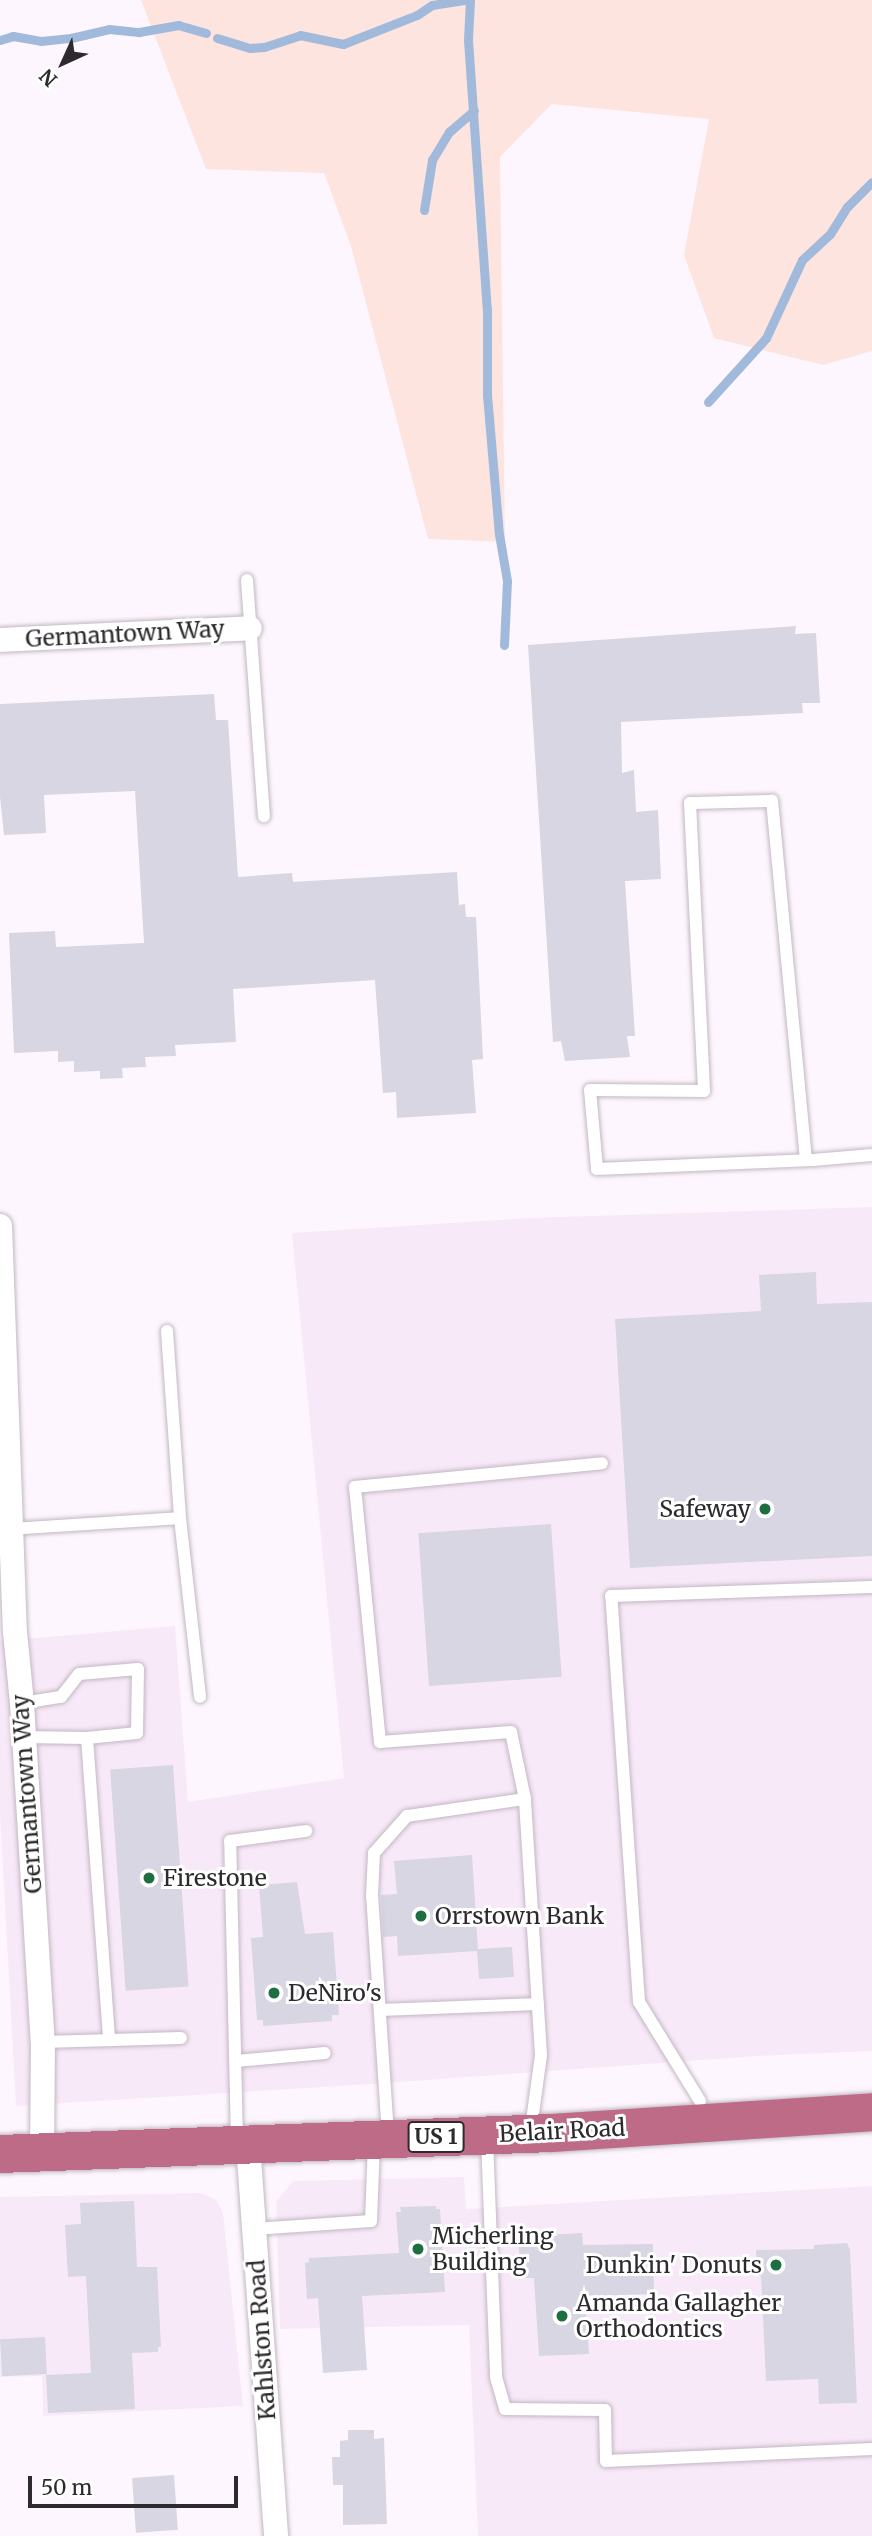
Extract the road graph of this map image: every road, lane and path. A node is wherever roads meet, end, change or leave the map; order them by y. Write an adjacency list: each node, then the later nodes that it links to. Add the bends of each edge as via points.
1 (247, 580): 2 (lane)
2 (250, 628): 3 (street, Germantown Way); 4 (lane)
3 (0, 640)
4 (264, 816)
5 (872, 1155): 6 (lane)
6 (806, 1160): 6 (lane, via 597,1169 590,1090 704,1091 690,803 772,801)
7 (0, 1226): 11 (street, Germantown Way)
8 (167, 1331): 10 (lane)
9 (603, 1463): 17 (lane, via 355,1487 380,1742 511,1732)
10 (180, 1518): 11 (lane); 13 (lane)
11 (10, 1529): 14 (street, Germantown Way)
12 (872, 1587): 26 (lane, via 611,1596 639,2002)
13 (200, 1697)
14 (22, 1703): 15 (street, Germantown Way); 16 (lane, via 61,1698 79,1674 138,1670 137,1733)
15 (23, 1737): 16 (lane); 23 (street, Germantown Way)
16 (87, 1738): 22 (lane)
17 (525, 1799): 19 (lane); 20 (lane, via 407,1816 374,1853 372,1896)
18 (306, 1831): 25 (lane, via 230,1841)
19 (538, 2004): 20 (lane); 28 (lane, via 541,2055)
20 (380, 2010): 30 (lane)
21 (181, 2038): 22 (lane)
22 (109, 2040): 23 (lane)
23 (43, 2042): 32 (street, Germantown Way)
24 (325, 2053): 25 (lane)
25 (236, 2061): 31 (lane)
26 (701, 2101)
27 (872, 2112): 28 (highway, Belair Road / US 1)
28 (530, 2133): 29 (highway, Belair Road / US 1)
29 (487, 2135): 30 (highway, Belair Road / US 1); 35 (lane, via 496,2377 505,2409 605,2410 606,2461)
30 (381, 2139): 31 (highway, Belair Road / US 1); 34 (lane, via 371,2221)
31 (243, 2144): 32 (highway, Belair Road / US 1); 34 (street, Kahlston Road)
32 (42, 2152): 33 (highway, Belair Road / US 1)
33 (0, 2154)
34 (254, 2229): 36 (street, Kahlston Road)
35 (872, 2449)
36 (276, 2536)

